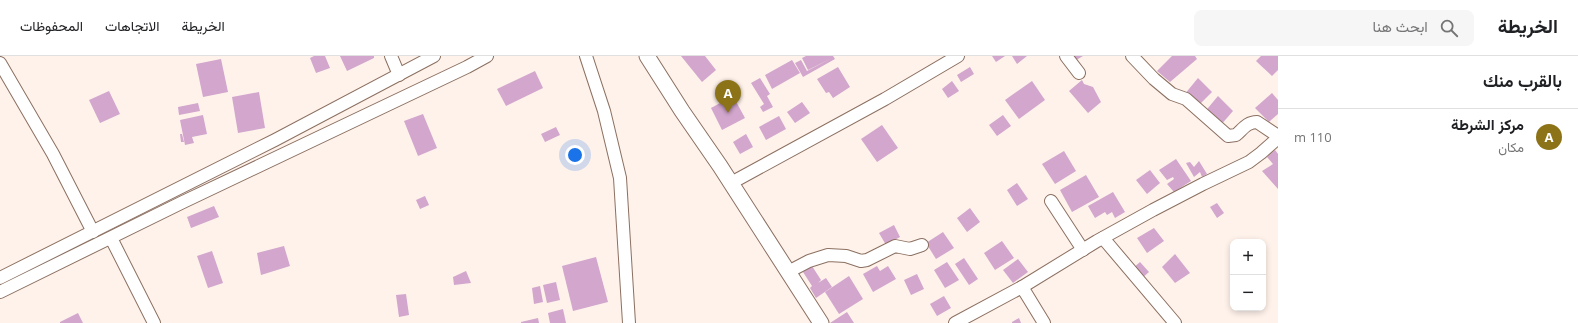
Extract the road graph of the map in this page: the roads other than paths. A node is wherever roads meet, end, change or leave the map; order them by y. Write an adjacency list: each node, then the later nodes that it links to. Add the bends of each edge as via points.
1 (391, 56): 12 (street)
2 (434, 56): 12 (street)
3 (486, 56): 16 (street)
4 (586, 56): 29 (street, via 604,111 620,178)
5 (647, 56): 15 (main road)
6 (658, 56): 15 (main road)
7 (958, 56): 17 (street)
8 (1066, 56): 11 (street)
9 (1132, 56): 13 (street, via 1172,94 1186,99 1228,136 1236,135 1246,125 1255,122)
10 (0, 63): 19 (street, via 54,154)
11 (1079, 73)
12 (399, 75): 14 (street)
13 (1278, 137): 21 (street, via 1249,162)
14 (247, 154): 16 (street); 19 (street)
15 (720, 166): 17 (main road)
16 (255, 168): 20 (street)
17 (731, 183): 24 (main road)
18 (1051, 201): 23 (street)
19 (93, 232): 25 (street)
20 (111, 238): 27 (street); 28 (street)
21 (1103, 238): 23 (street); 33 (street)
22 (922, 245): 24 (street, via 910,249 895,246 862,261 846,256 828,255)
23 (1083, 250): 26 (street)
24 (788, 272): 30 (main road)
25 (0, 278)
26 (1022, 287): 31 (street); 32 (street)
27 (0, 292)
28 (154, 323)
29 (629, 323)
30 (821, 323)
31 (955, 323)
32 (1044, 323)
33 (1175, 323)

